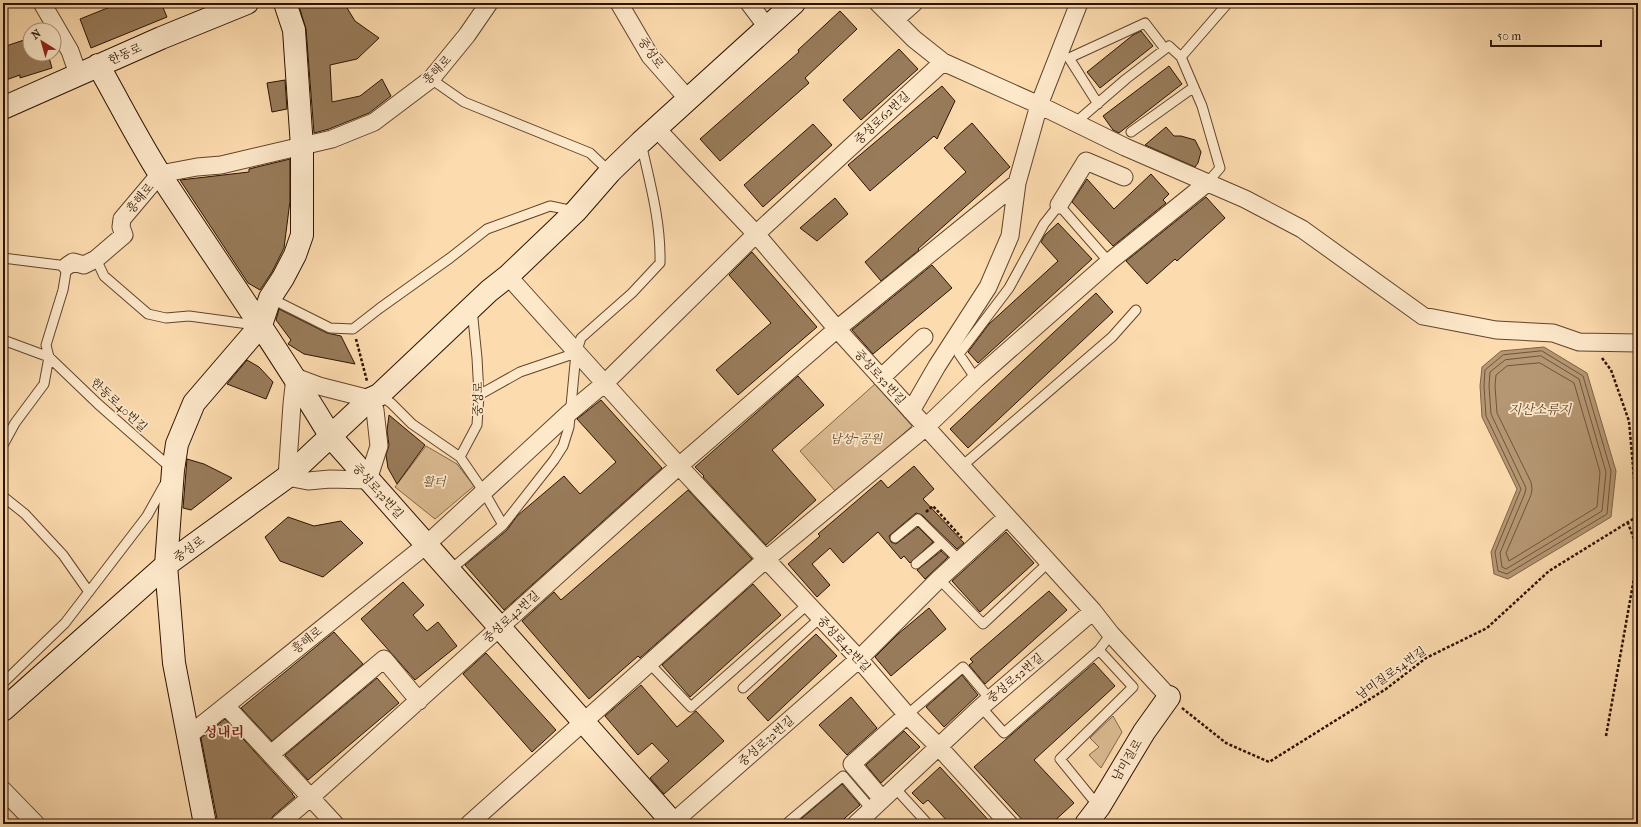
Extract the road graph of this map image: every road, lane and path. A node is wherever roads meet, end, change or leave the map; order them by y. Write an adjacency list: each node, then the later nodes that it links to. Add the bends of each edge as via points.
1 (42, 3): 18 (street, via 70,51)
2 (248, 3): 17 (street, 한동로)
3 (285, 3): 28 (street, via 294,30)
4 (490, 3): 19 (street, 흥해로, via 467,36)
5 (619, 3): 21 (street, 중성로, via 650,56)
6 (749, 3): 13 (street)
7 (794, 3): 13 (street, 중성로)
8 (878, 3): 12 (street)
9 (914, 3): 12 (street)
10 (1079, 3): 23 (street)
11 (1228, 3): 15 (lane)
12 (895, 20): 16 (street, via 914,40)
13 (767, 27): 21 (street, 중성로)
14 (1164, 49): 15 (lane, via 1169,46); 22 (lane); 22 (lane, via 1145,23 1069,58)
15 (1181, 57): 20 (lane)
16 (943, 62): 23 (street); 36 (street, 중성로62번길)
17 (98, 65): 18 (street, 한동로); 30 (street, 중성로32번길)
18 (78, 74): 24 (street, 한동로)
19 (431, 79): 28 (street, 흥해로, via 374,122 332,140); 29 (lane, via 464,102 590,154)
20 (1194, 87): 26 (lane); 33 (lane, via 1220,168)
21 (688, 100): 27 (street, 중성로)
22 (1098, 104): 25 (lane)
23 (1039, 105): 25 (street); 32 (street)
24 (3, 108)
25 (1075, 123): 33 (street)
26 (1131, 132)
27 (648, 135): 29 (street, 중성로); 36 (street, 중성로52번길); 52 (lane, via 660,241 660,263 632,293 581,338)
28 (302, 147): 30 (street, 흥해로, via 221,165); 42 (street, via 302,235 286,272)
29 (610, 172): 35 (street, 중성로)
30 (160, 174): 38 (street, 흥해로, via 122,219 124,236); 45 (street, 중성로32번길)
31 (1124, 177): 34 (street, via 1086,161)
32 (1017, 183): 47 (street); 60 (street, via 1010,236 988,287 936,366)
33 (1207, 183): 39 (street); 50 (street, via 1246,199 1302,229 1423,316 1496,330 1553,333 1579,342)
34 (1059, 205): 39 (lane); 56 (lane, via 1044,224 1009,288 959,354)
35 (576, 211): 41 (street, 중성로); 46 (lane, via 550,206 487,229)
36 (756, 234): 47 (street, 중성로52번길); 57 (street)
37 (3, 258): 40 (lane)
38 (96, 259): 40 (street, via 84,265 73,262); 45 (lane, via 104,276 148,314 166,318 189,316)
39 (1109, 262): 56 (street)
40 (67, 266): 53 (lane, via 63,290 46,345)
41 (508, 276): 43 (street, 중성로); 52 (street, 중성로42번길)
42 (270, 298): 45 (street); 46 (lane, via 330,328)
43 (472, 306): 58 (lane, 중성로); 59 (street, 중성로)
44 (1136, 310): 67 (lane, via 1112,337)
45 (262, 325): 54 (street, 중성로32번길); 68 (street, via 194,403 178,444)
46 (353, 329): 59 (path, via 367,382)
47 (837, 329): 55 (street, 중성로52번길); 66 (street)
48 (924, 337): 55 (street)
49 (3, 340): 53 (lane, 한동로40번길)
50 (1591, 342): 51 (street); 71 (path, via 1611,370 1629,421 1634,478)
51 (1638, 343)
52 (576, 353): 57 (street, 중성로42번길); 58 (lane, via 520,372); 61 (lane)
53 (49, 357): 64 (lane, via 44,384 15,423); 68 (lane, 한동로40번길)
54 (295, 377): 59 (street, via 319,386); 63 (street, 중성로32번길); 69 (street)
55 (881, 378): 60 (street, 중성로52번길)
56 (976, 379): 62 (street)
57 (605, 382): 61 (street); 66 (street, 중성로42번길)
58 (478, 395): 65 (lane, 중성로, via 477,425)
59 (374, 397): 63 (street, 중성로); 65 (lane, via 391,404 412,424); 70 (street, via 379,446)
60 (911, 411): 62 (street, 중성로52번길)
61 (569, 413): 72 (street); 78 (lane, via 569,427 564,446)
62 (926, 427): 67 (street, 중성로52번길); 83 (street)
63 (331, 437): 69 (street, 중성로); 70 (street, 중성로32번길)
64 (3, 445)
65 (460, 457): 72 (lane)
66 (679, 466): 83 (street, 중성로42번길); 94 (street, 중성로42번길)
67 (961, 467): 75 (street, 중성로52번길)
68 (173, 470): 87 (street); 90 (lane, via 147,516)
69 (287, 477): 70 (street, via 308,481); 87 (street, 중성로)
70 (368, 480): 81 (street, 중성로32번길)
71 (1638, 490)
72 (484, 492): 78 (lane); 81 (street)
73 (4, 498): 90 (lane, via 25,514 63,555)
74 (1638, 516): 77 (path, 남미질로54번길)
75 (1006, 517): 82 (street); 85 (street, 중성로52번길)
76 (918, 519): 79 (lane); 80 (lane); 82 (path, via 933,506)
77 (1628, 523): 101 (path, 남미질로54번길, via 1549,571 1487,628 1426,658 1386,689 1270,762 1226,743); 109 (path, via 1635,542 1636,566)
78 (502, 525): 88 (lane)
79 (895, 538)
80 (941, 543): 84 (lane); 86 (lane)
81 (426, 545): 88 (street, 중성로32번길); 104 (street, 흥해로)
82 (971, 549): 84 (street)
83 (766, 560): 91 (street, 중성로42번길); 98 (street)
84 (959, 560): 89 (street)
85 (1048, 563): 89 (lane, via 983,624); 92 (street, 중성로52번길)
86 (916, 564)
87 (166, 566): 105 (street, 중성로); 108 (street, via 174,663)
88 (449, 571): 94 (street, 중성로32번길)
89 (939, 579): 97 (street)
90 (89, 592): 99 (lane, via 65,622)
91 (807, 605): 93 (street, 중성로42번길); 98 (lane, via 691,707)
92 (1093, 611): 95 (street, 중성로52번길); 103 (street, 중성로52번길)
93 (820, 618): 97 (street, 중성로42번길); 100 (lane)
94 (500, 628): 102 (street, 중성로42번길); 107 (street, 중성로32번길)
95 (1111, 634): 96 (lane); 101 (street, 중성로52번길)
96 (1099, 650): 103 (lane, via 1004,733); 116 (lane, via 1133,687 1060,759)
97 (859, 659): 106 (street, 중성로42번길); 122 (street, 중성로32번길)
98 (649, 663): 107 (street)
99 (3, 683)
100 (743, 688)
101 (1169, 698): 116 (street, 남미질로, via 1144,732)
102 (419, 701): 111 (street, via 384,659); 114 (street, 중성로42번길)
103 (985, 703): 106 (lane, via 963,667); 110 (street, 중성로52번길)
104 (226, 706): 108 (street, 흥해로); 111 (street)
105 (3, 710)
106 (907, 715): 110 (street, 중성로42번길); 115 (street, via 852,764)
107 (583, 722): 121 (street); 122 (street, 중성로32번길)
108 (188, 736): 118 (street)
109 (1606, 736)
110 (938, 746): 112 (street); 126 (street, 중성로42번길)
111 (270, 754): 114 (street)
112 (895, 788): 115 (street); 125 (lane)
113 (3, 790): 117 (street)
114 (312, 797): 119 (street, 중성로42번길); 120 (street)
115 (877, 805): 123 (lane, via 843,776); 124 (street)
116 (1093, 816)
117 (36, 824)
118 (205, 824)
119 (279, 824)
120 (335, 824)
121 (468, 824)
122 (672, 824)
123 (786, 824)
124 (856, 824)
125 (928, 824)
126 (1008, 824)

